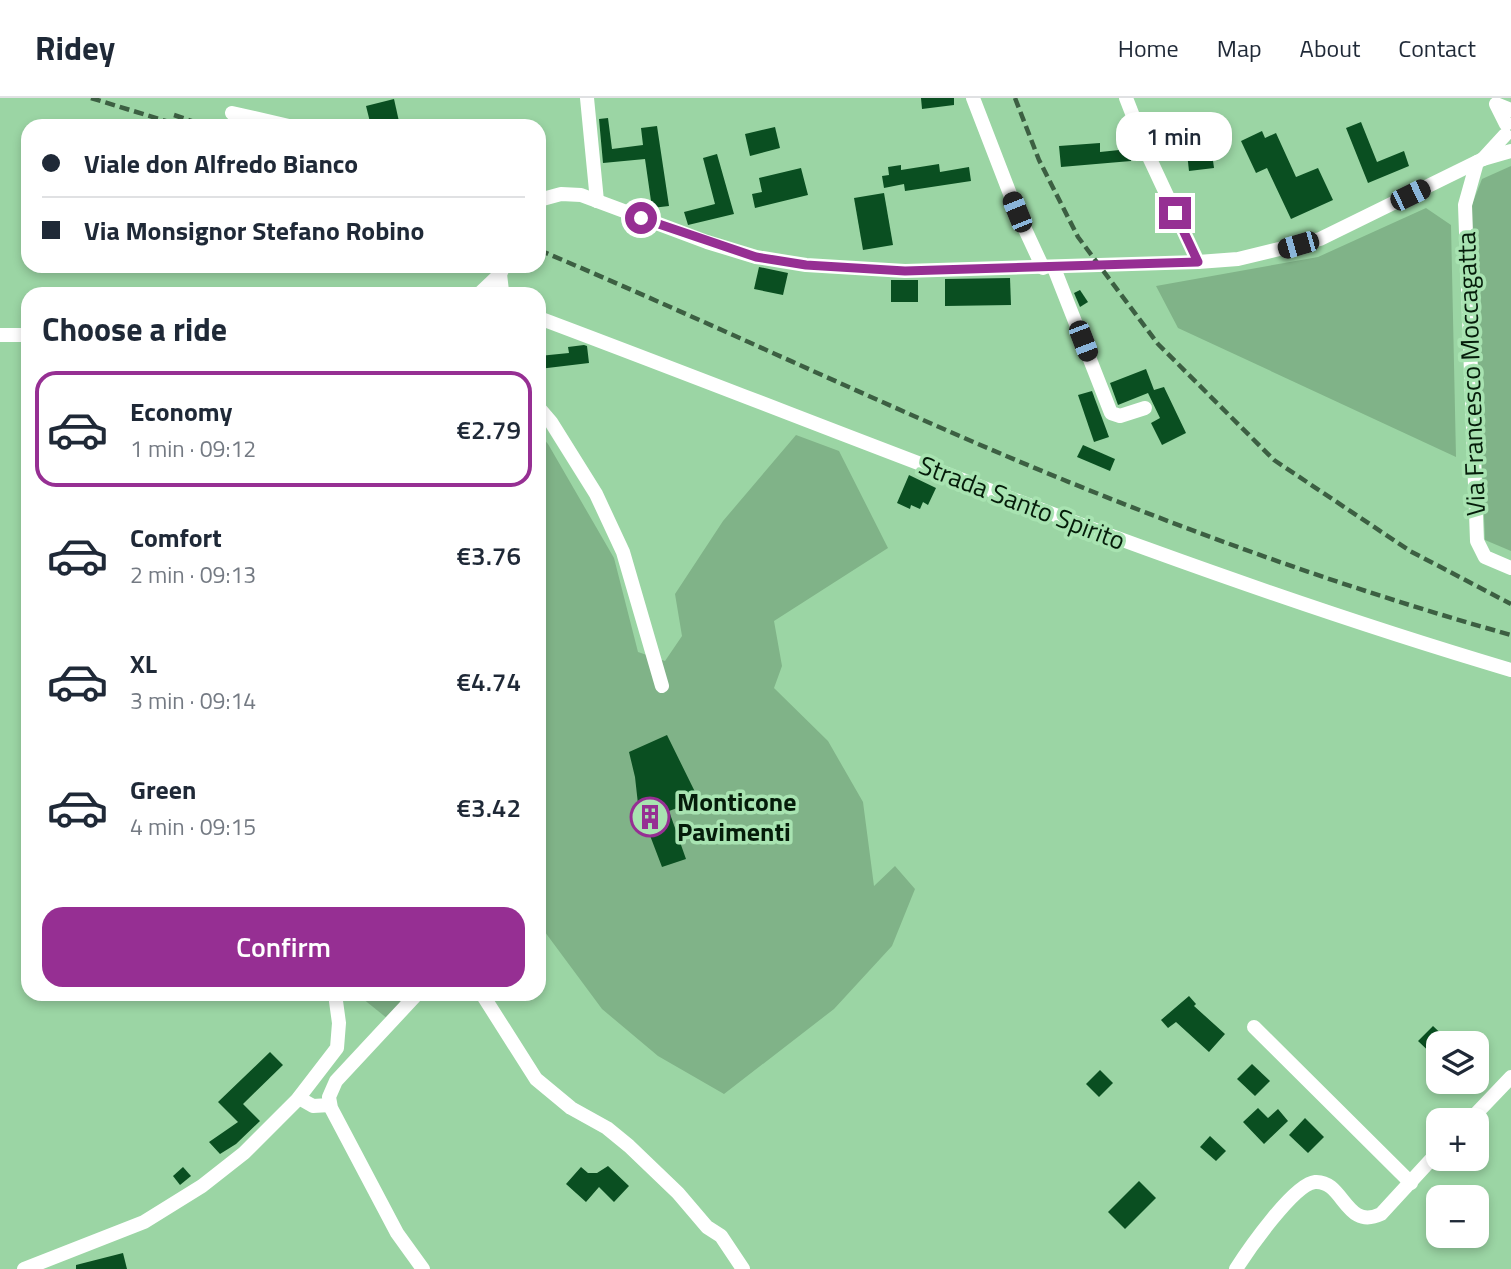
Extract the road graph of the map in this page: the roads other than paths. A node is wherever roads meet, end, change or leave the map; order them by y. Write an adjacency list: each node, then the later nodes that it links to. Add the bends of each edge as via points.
1 (587, 98): 11 (street)
2 (973, 98): 13 (street, via 1017,212)
3 (1126, 98): 12 (street)
4 (1495, 100): 7 (street)
5 (232, 113): 6 (street)
6 (258, 119)
7 (1509, 126): 9 (street)
8 (1511, 151): 9 (street)
9 (1480, 161): 12 (street, via 1320,239 1238,260); 21 (street, Via Francesco Moccagatta, via 1465,205 1477,541 1485,557)
10 (546, 197): 11 (street, via 581,195)
11 (597, 201): 13 (street, via 719,246 793,263 905,271)
12 (1198, 262): 13 (street)
13 (1048, 268): 19 (street, via 1111,413 1121,416)
14 (499, 273): 15 (street)
15 (486, 287)
16 (546, 321): 22 (street, Strada Santo Spirito, via 1177,562)
17 (0, 335): 18 (street)
18 (21, 335)
19 (1145, 408)
20 (546, 416): 23 (street, via 596,494 622,552)
21 (1511, 568)
22 (1511, 670)
23 (662, 686)
24 (336, 1001): 29 (street, via 337,1048)
25 (410, 1001): 30 (street, via 336,1081 329,1094)
26 (486, 1001): 36 (street, via 536,1079 629,1146 721,1236)
27 (1254, 1027): 33 (street)
28 (1511, 1077): 31 (street)
29 (299, 1098): 30 (street, via 308,1104); 34 (street, via 244,1153 202,1186 155,1214)
30 (330, 1105): 35 (street, via 397,1233)
31 (1481, 1108)
32 (1426, 1166): 33 (street)
33 (1411, 1183): 37 (street, via 1370,1220 1360,1218 1328,1186 1318,1182 1306,1185 1257,1237)
34 (24, 1269)
35 (424, 1269)
36 (743, 1269)
37 (1236, 1269)

